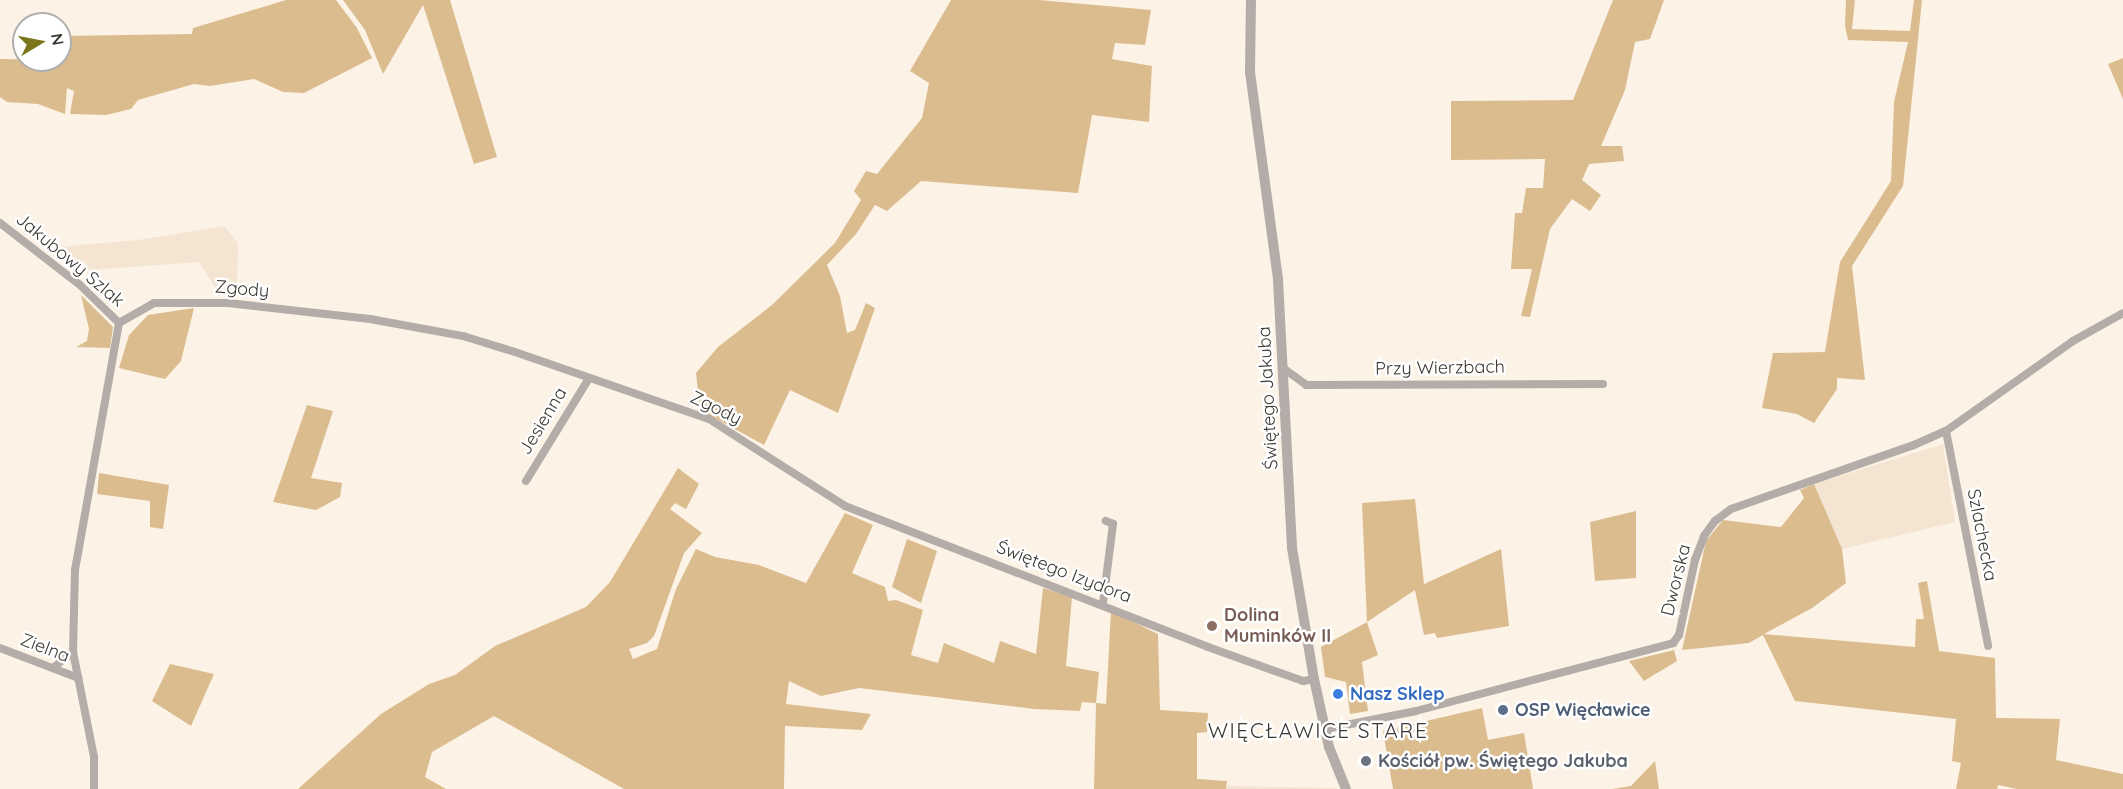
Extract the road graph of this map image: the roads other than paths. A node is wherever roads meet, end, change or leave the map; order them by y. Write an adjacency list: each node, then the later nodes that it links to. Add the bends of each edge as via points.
1 (1251, 0): 5 (street, Świętego Jakuba, via 1250,72 1273,239)
2 (0, 223): 4 (street, Jakubowy Szlak, via 80,285)
3 (2123, 313): 8 (street, Dworska, via 2073,341)
4 (119, 322): 6 (street, Zgody, via 137,310 164,302 228,303 370,319 463,336); 15 (street, via 75,570)
5 (1282, 368): 7 (street, Przy Wierzbach, via 1306,385); 18 (street, Świętego Jakuba, via 1292,548)
6 (589, 378): 9 (street, Jesienna); 10 (street, Zgody, via 709,419)
7 (1604, 384)
8 (1946, 430): 13 (street, Szlachecka); 19 (street, Dworska, via 1914,446 1731,509 1715,521 1695,560 1679,635 1673,644 1416,711)
9 (526, 481)
10 (807, 482): 12 (street, Świętego Izydora, via 845,506)
11 (1106, 521): 12 (street, via 1113,524)
12 (1103, 603): 18 (street, Świętego Izydora, via 1208,647 1304,681)
13 (1988, 646)
14 (0, 648): 16 (street, Zielna)
15 (73, 652): 16 (street); 17 (street)
16 (53, 668): 17 (street, Zielna)
17 (78, 678): 20 (street, via 94,758)
18 (1314, 680): 19 (street, Świętego Jakuba)
19 (1326, 729): 21 (street, Świętego Jakuba)
20 (94, 789)
21 (1346, 789)

